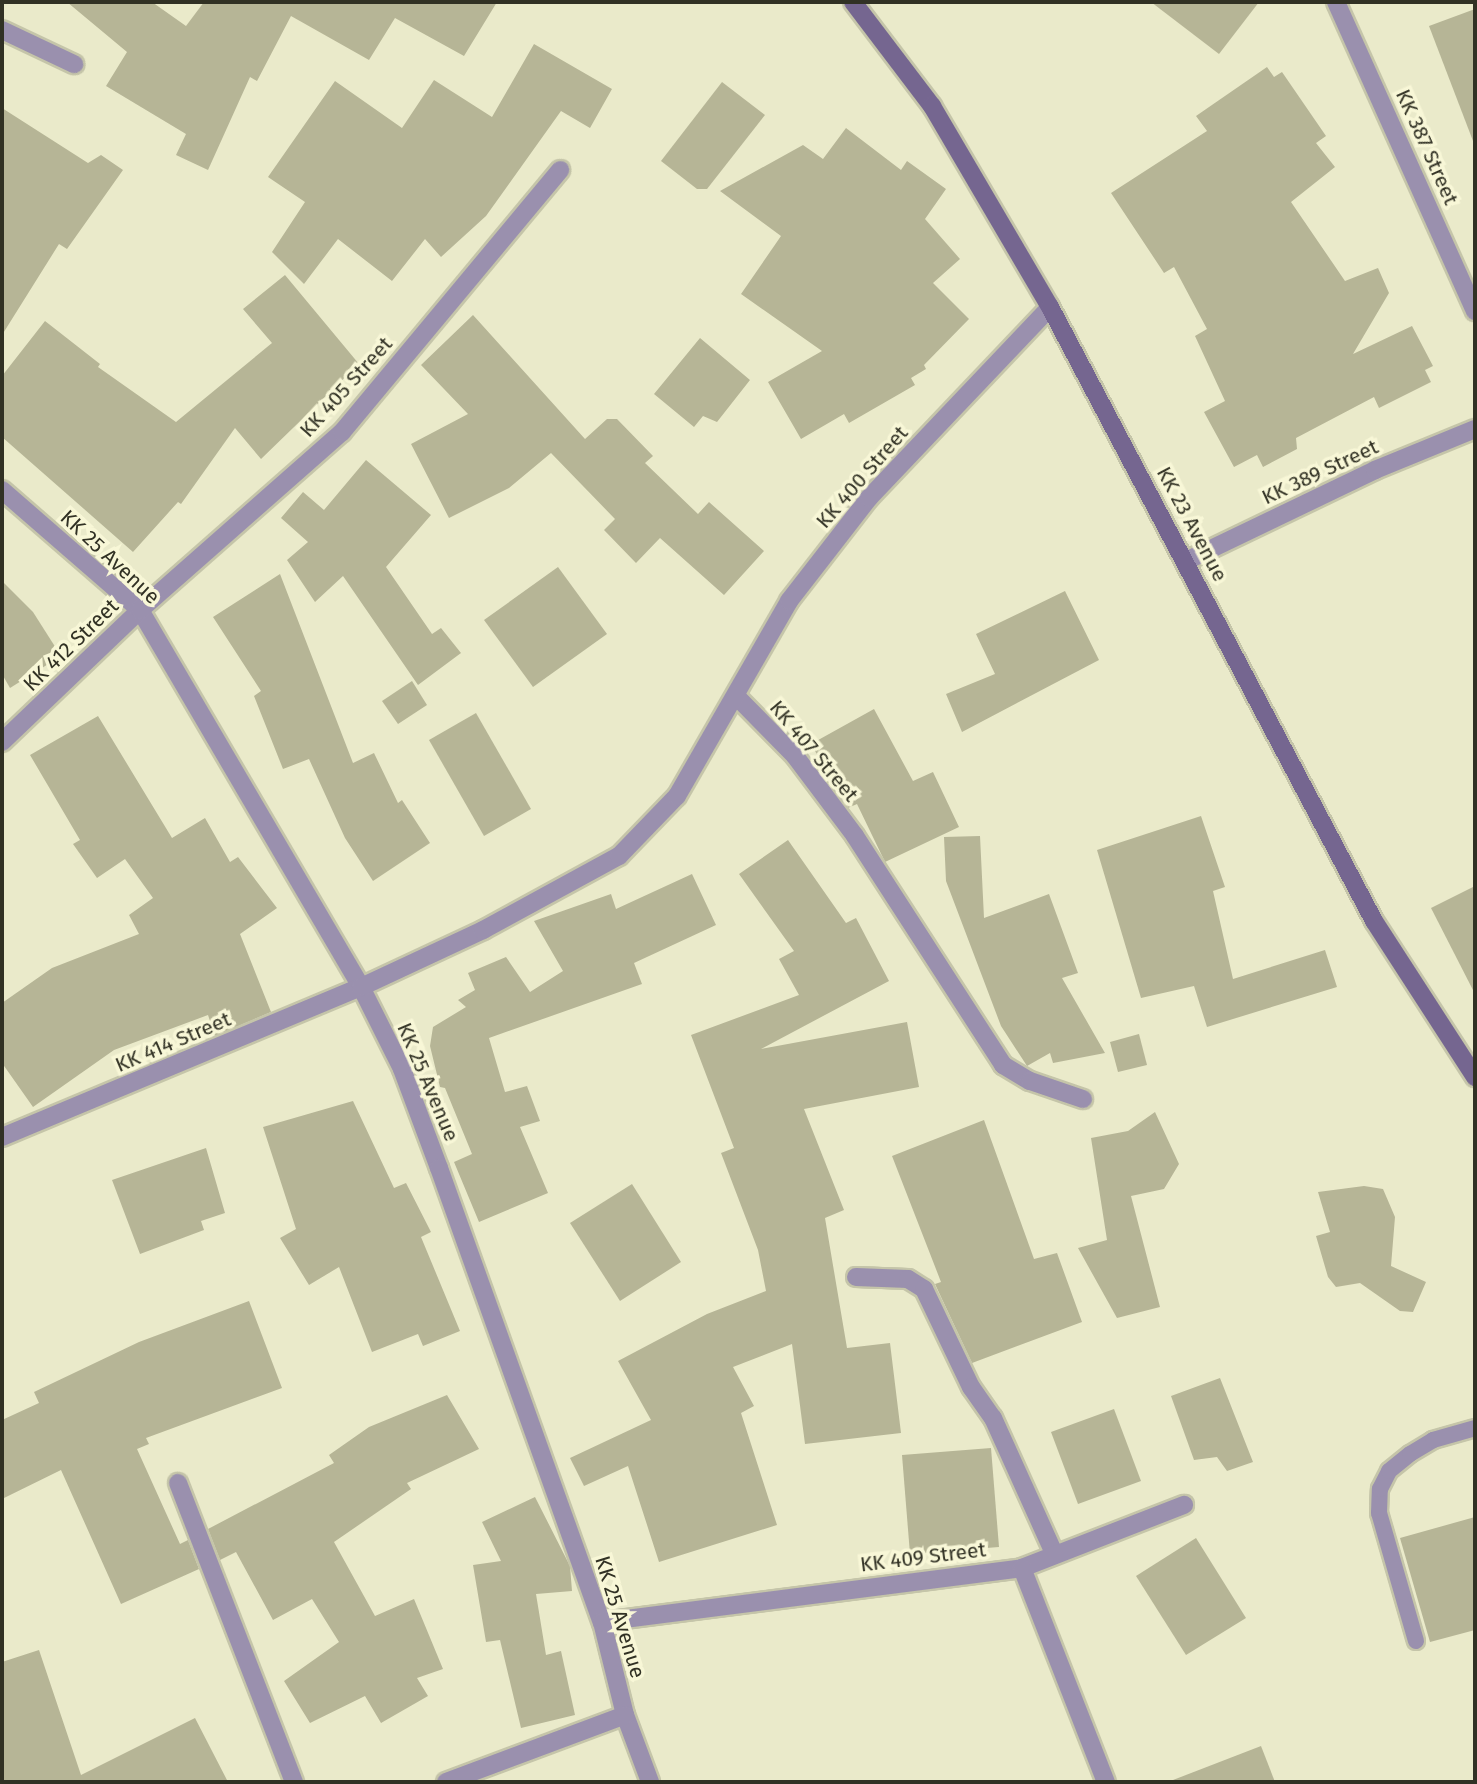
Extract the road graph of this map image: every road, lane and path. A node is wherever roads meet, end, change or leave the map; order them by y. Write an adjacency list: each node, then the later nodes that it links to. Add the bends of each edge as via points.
1 (853, 2): 6 (main road, KK 23 Avenue, via 932,106)
2 (1336, 2): 7 (street, KK 387 Street)
3 (2, 30): 4 (street)
4 (74, 64)
5 (560, 170): 11 (street, KK 405 Street, via 342,432)
6 (1050, 307): 10 (main road, KK 23 Avenue); 12 (street, KK 400 Street, via 869,498 789,601)
7 (1475, 311)
8 (1475, 429): 10 (street, KK 389 Street, via 1375,470)
9 (2, 490): 11 (street, KK 25 Avenue)
10 (1186, 561): 15 (main road, KK 23 Avenue, via 1374,921)
11 (140, 610): 13 (street, KK 412 Street); 14 (street, KK 25 Avenue)
12 (738, 698): 14 (street, KK 407 Street, via 677,796 619,856 483,930); 16 (street, KK 407 Street, via 795,756 855,836 1003,1065 1030,1081)
13 (2, 742)
14 (361, 987): 17 (street, KK 414 Street); 24 (street, KK 25 Avenue, via 402,1069)
15 (1475, 1077)
16 (1083, 1099)
17 (2, 1138)
18 (856, 1277): 22 (street, via 908,1279 924,1289 971,1387 993,1418)
19 (1475, 1428): 25 (lane, via 1433,1440 1410,1454 1389,1471 1380,1489 1379,1513)
20 (178, 1483): 27 (street)
21 (1184, 1506): 22 (street, KK 409 Street)
22 (1055, 1555): 23 (street, KK 409 Street)
23 (1022, 1568): 24 (street, KK 409 Street); 30 (street)
24 (602, 1622): 26 (street, KK 25 Avenue)
25 (1416, 1641)
26 (625, 1716): 28 (street); 29 (street, KK 25 Avenue)
27 (294, 1782)
28 (446, 1782)
29 (650, 1782)
30 (1106, 1782)

